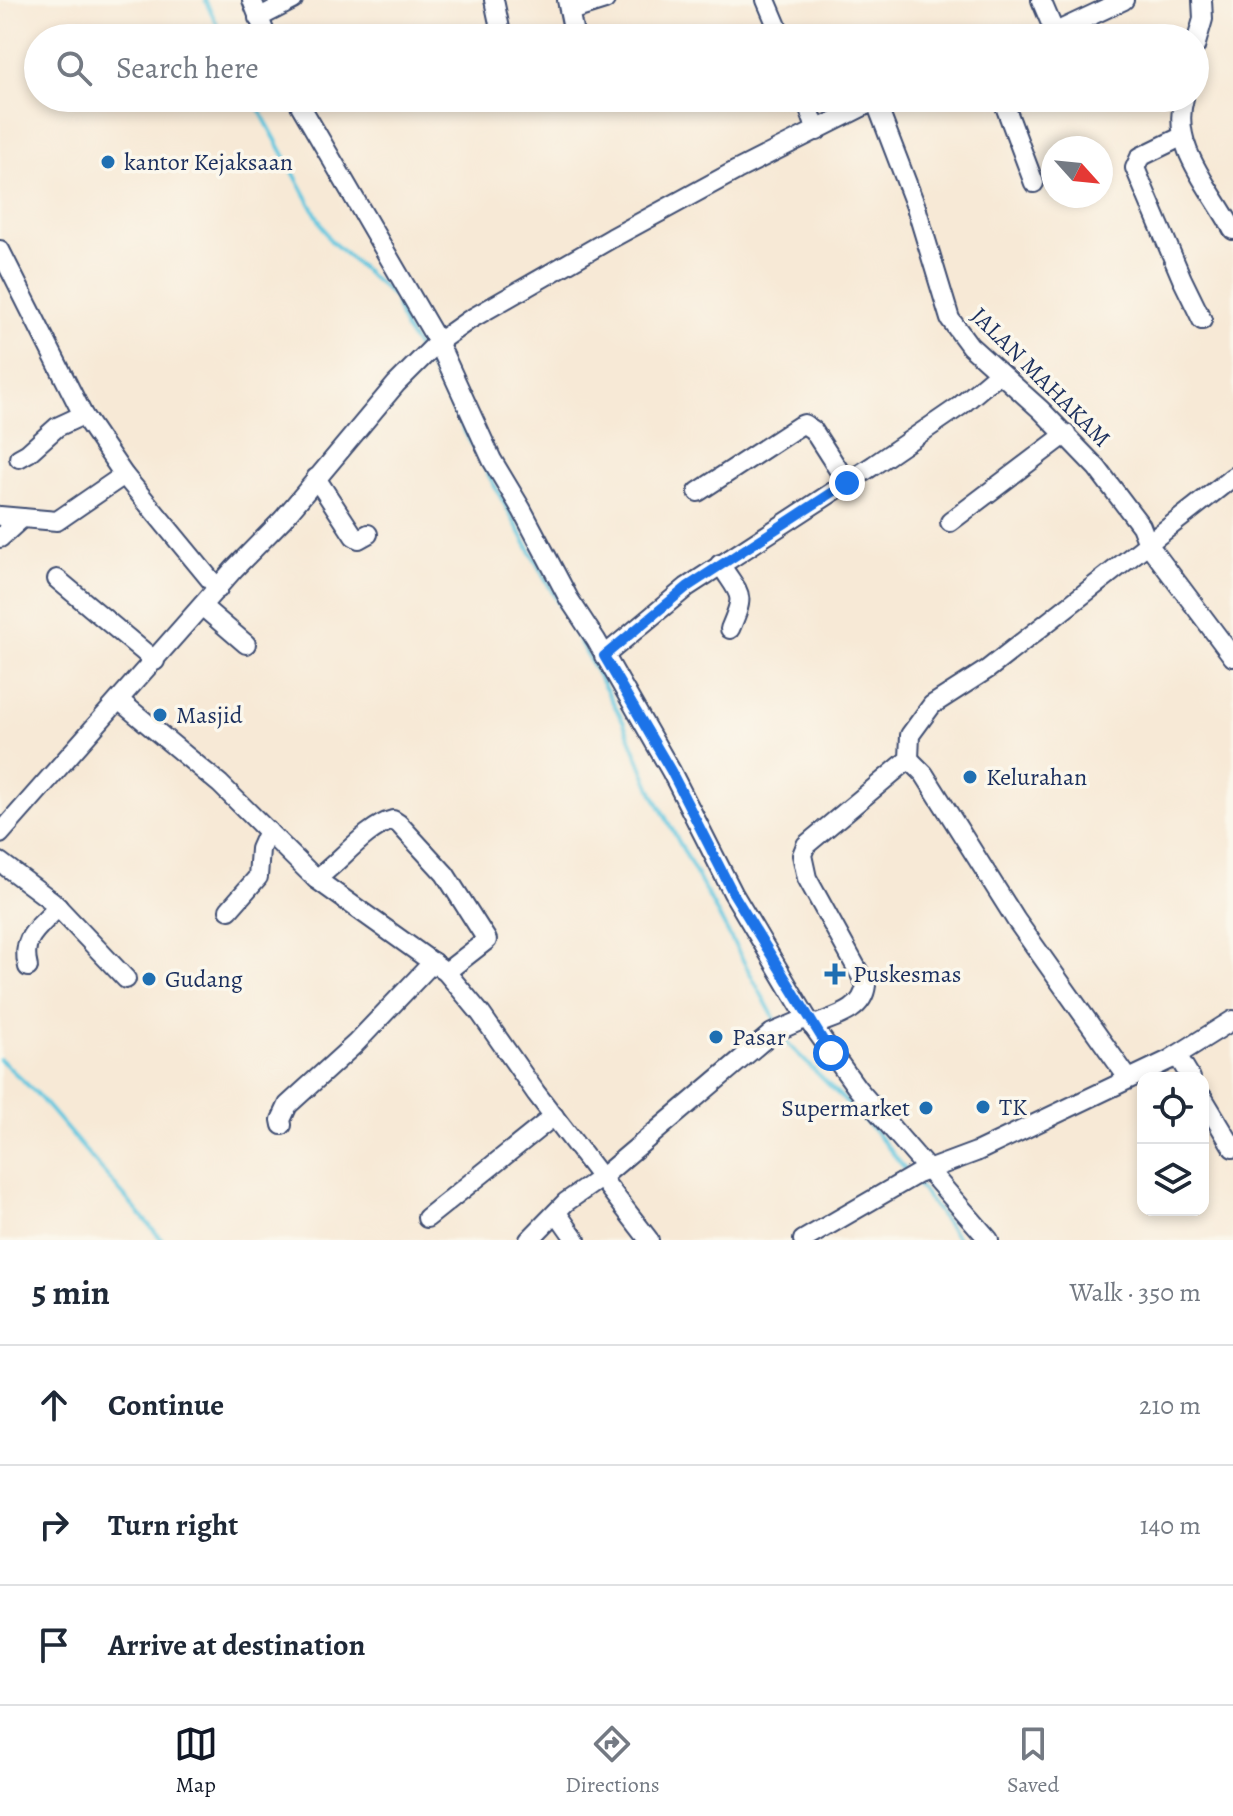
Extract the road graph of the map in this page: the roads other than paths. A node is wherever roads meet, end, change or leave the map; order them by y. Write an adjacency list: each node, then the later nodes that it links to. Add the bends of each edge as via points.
1 (293, 0): 9 (street)
2 (494, 0): 10 (street)
3 (605, 0): 8 (street)
4 (766, 0): 11 (street)
5 (1041, 0): 12 (street)
6 (1124, 0): 13 (street)
7 (1202, 0): 14 (street)
8 (568, 6)
9 (255, 9)
10 (499, 24)
11 (776, 24)
12 (1046, 24)
13 (1073, 24)
14 (1202, 24)
15 (303, 112): 27 (street)
16 (810, 112): 21 (street)
17 (853, 112): 21 (street)
18 (883, 112): 28 (street, JALAN MAHAKAM, via 950,319)
19 (1007, 112): 23 (street)
20 (1181, 112): 22 (street)
21 (817, 131): 27 (street, via 559,267 469,320)
22 (1181, 137): 24 (street); 26 (street, via 1140,157 1135,168)
23 (1034, 183)
24 (1230, 218)
25 (0, 250): 29 (street)
26 (1202, 320)
27 (429, 351): 34 (street); 49 (street, via 464,402)
28 (998, 374): 30 (street, JALAN MAHAKAM); 35 (street)
29 (83, 415): 31 (street, via 57,427); 32 (street)
30 (1066, 434): 39 (street); 42 (street, JALAN MAHAKAM, via 1134,516)
31 (19, 458)
32 (124, 475): 38 (street, via 57,521); 45 (street)
33 (1233, 477): 42 (street)
34 (316, 478): 40 (street, via 354,536); 45 (street)
35 (847, 483): 36 (street, via 804,424); 43 (street)
36 (698, 492)
37 (0, 516): 38 (street)
38 (22, 518): 41 (street)
39 (950, 522)
40 (368, 534)
41 (0, 538)
42 (1148, 544): 50 (street, JALAN MAHAKAM); 53 (street, via 988,669 932,705 910,735)
43 (720, 564): 47 (street, via 741,596); 49 (street)
44 (57, 579): 51 (street)
45 (218, 589): 46 (street)
46 (203, 607): 48 (street); 51 (street)
47 (730, 629)
48 (246, 644)
49 (604, 656): 64 (street)
50 (1233, 657)
51 (155, 661): 52 (street)
52 (120, 701): 54 (street); 55 (street)
53 (909, 759): 64 (street, via 804,850 807,878 866,985 857,1006); 67 (street)
54 (268, 831): 57 (street); 59 (street, via 258,877)
55 (0, 834)
56 (0, 862): 58 (street)
57 (316, 879): 61 (street); 61 (street, via 371,831 393,820 399,824 445,874 487,940)
58 (58, 907): 60 (street, via 25,945); 62 (street)
59 (229, 910)
60 (28, 967)
61 (440, 967): 69 (street, via 481,1014); 70 (street, via 288,1105)
62 (126, 979)
63 (1233, 1020): 65 (street)
64 (810, 1022): 72 (street); 73 (street, via 778,1030)
65 (1177, 1055): 66 (street); 67 (street)
66 (1187, 1072)
67 (1128, 1078): 72 (street, via 976,1152)
68 (1209, 1108): 71 (street)
69 (554, 1116): 73 (street); 75 (street)
70 (282, 1125)
71 (1233, 1148)
72 (916, 1175): 79 (street); 80 (street)
73 (602, 1177): 74 (street); 78 (street)
74 (557, 1213): 76 (street); 77 (street)
75 (427, 1218)
76 (529, 1240)
77 (576, 1240)
78 (649, 1240)
79 (803, 1240)
80 (989, 1240)

